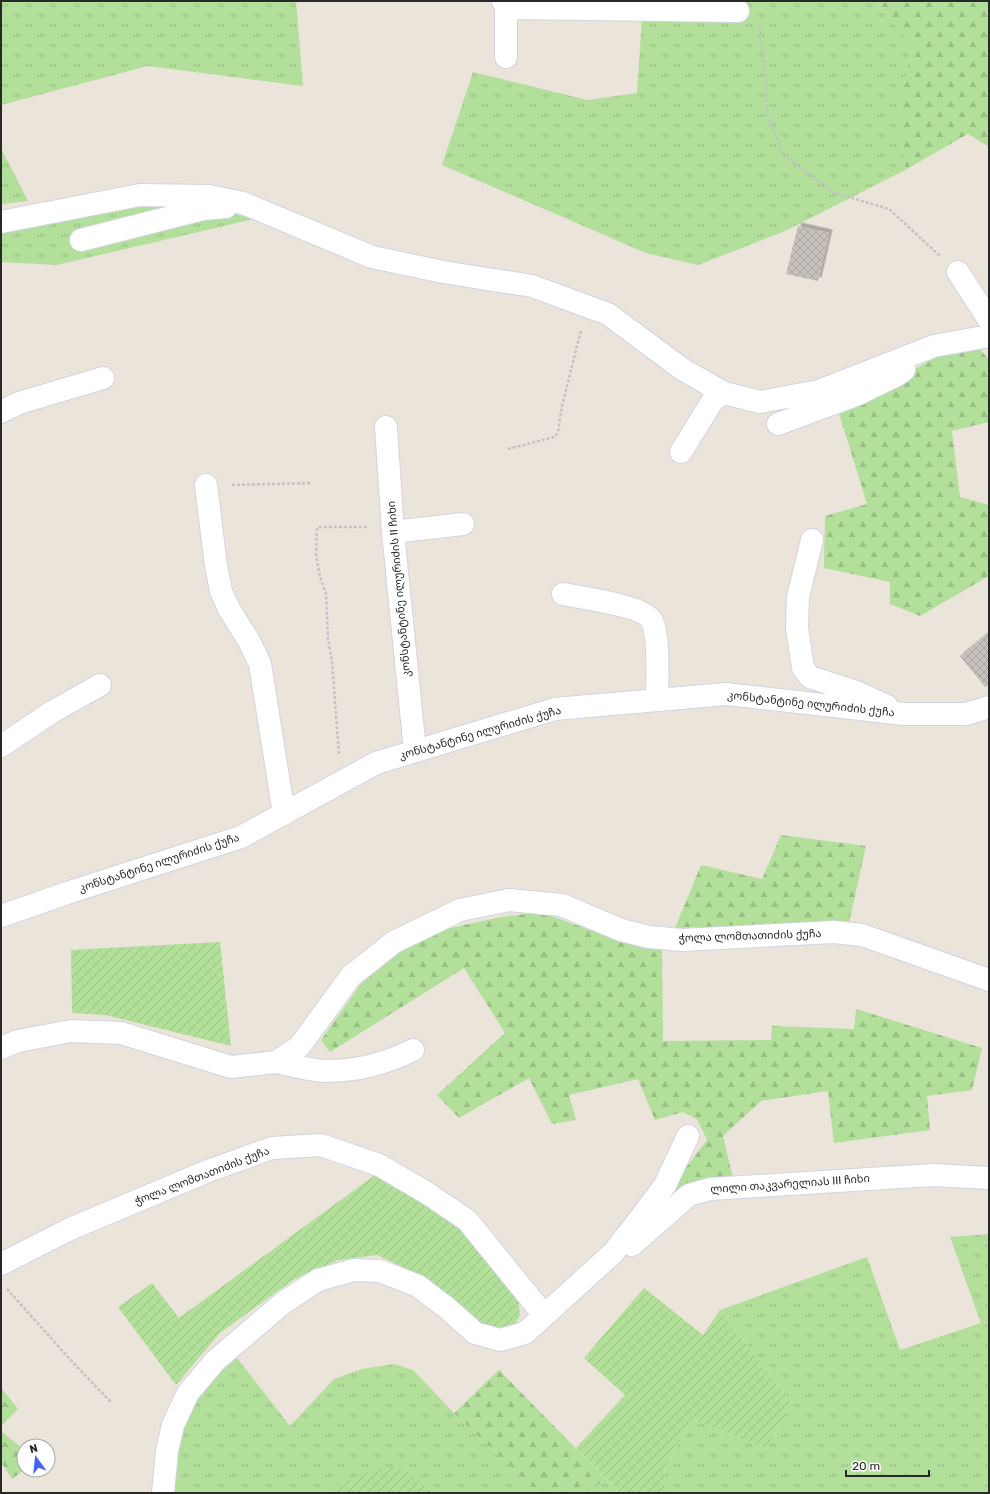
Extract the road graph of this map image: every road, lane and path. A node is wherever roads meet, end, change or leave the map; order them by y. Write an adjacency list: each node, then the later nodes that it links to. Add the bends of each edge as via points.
1 (504, 4): 2 (street); 3 (street)
2 (731, 8): 7 (path, via 760,27 766,76 767,114 783,155 834,193 889,209)
3 (506, 57)
4 (257, 209): 5 (street, via 243,203 209,196 140,195); 6 (street, via 203,209); 8 (street, via 372,257 443,272 532,286)
5 (1, 222)
6 (81, 240)
7 (958, 272): 9 (street)
8 (587, 306): 13 (street, via 608,314 682,369); 17 (path, via 558,432 555,437)
9 (989, 320)
10 (989, 336): 11 (street)
11 (934, 346): 13 (street, via 819,391 760,402); 15 (street, via 897,375 856,395)
12 (103, 378): 14 (street, via 19,403)
13 (724, 393): 18 (street, via 713,400)
14 (1, 412)
15 (778, 424)
16 (386, 427): 22 (street, კონსტანტინე ილურიძის II ჩიხი)
17 (508, 449)
18 (682, 452)
19 (312, 483): 20 (path)
20 (206, 485): 32 (street, via 221,591 260,664)
21 (463, 524): 22 (street)
22 (393, 529): 30 (street, კონსტანტინე ილურიძის II ჩიხი); 31 (path, via 321,527 317,528 316,532 320,577 326,594)
23 (812, 540): 28 (street, via 798,597 797,628 803,668 810,677 856,692)
24 (563, 594): 26 (street, via 629,607 645,614 651,620 655,630)
25 (100, 686): 29 (street, via 52,712)
26 (657, 700): 28 (street, კონსტანტინე ილურიძის ქუჩა, via 726,694); 30 (street, კონსტანტინე ილურიძის ქუჩა, via 555,709)
27 (989, 707): 28 (street, კონსტანტინე ილურიძის ქუჩა, via 966,714)
28 (904, 714)
29 (1, 746)
30 (415, 751): 31 (street, კონსტანტინე ილურიძის ქუჩა, via 376,763)
31 (341, 782): 32 (street, კონსტანტინე ილურიძის ქუჩა)
32 (284, 814): 33 (street, კონსტანტინე ილურიძის ქუჩა, via 241,837 67,892)
33 (1, 916)
34 (989, 980): 37 (street, ჭოლა ლომთათიძის ქუჩა, via 862,935 834,932 683,940 649,937 621,930 562,905 509,900 460,910 394,942 351,976 299,1046)
35 (1, 1048): 37 (street, ჭოლა ლომთათიძის ქუჩა, via 71,1031 121,1033 230,1067)
36 (413, 1050): 37 (street, via 366,1067 327,1071)
37 (276, 1062)
38 (688, 1136): 40 (street, via 665,1185)
39 (989, 1178): 40 (street, ლილი თაკვარელიას III ჩიხი, via 933,1174 710,1189 689,1195 628,1247)
40 (613, 1253): 43 (street)
41 (1, 1264): 43 (street, ჭოლა ლომთათიძის ქუჩა, via 70,1229 208,1171 272,1148 321,1145 379,1165 428,1193 467,1220)
42 (6, 1288): 44 (path)
43 (544, 1315): 45 (street, via 525,1333 500,1340 475,1333 418,1286 380,1271 354,1270 318,1280 283,1303 215,1361 188,1393 173,1425 167,1450)
44 (112, 1403)
45 (163, 1493)

